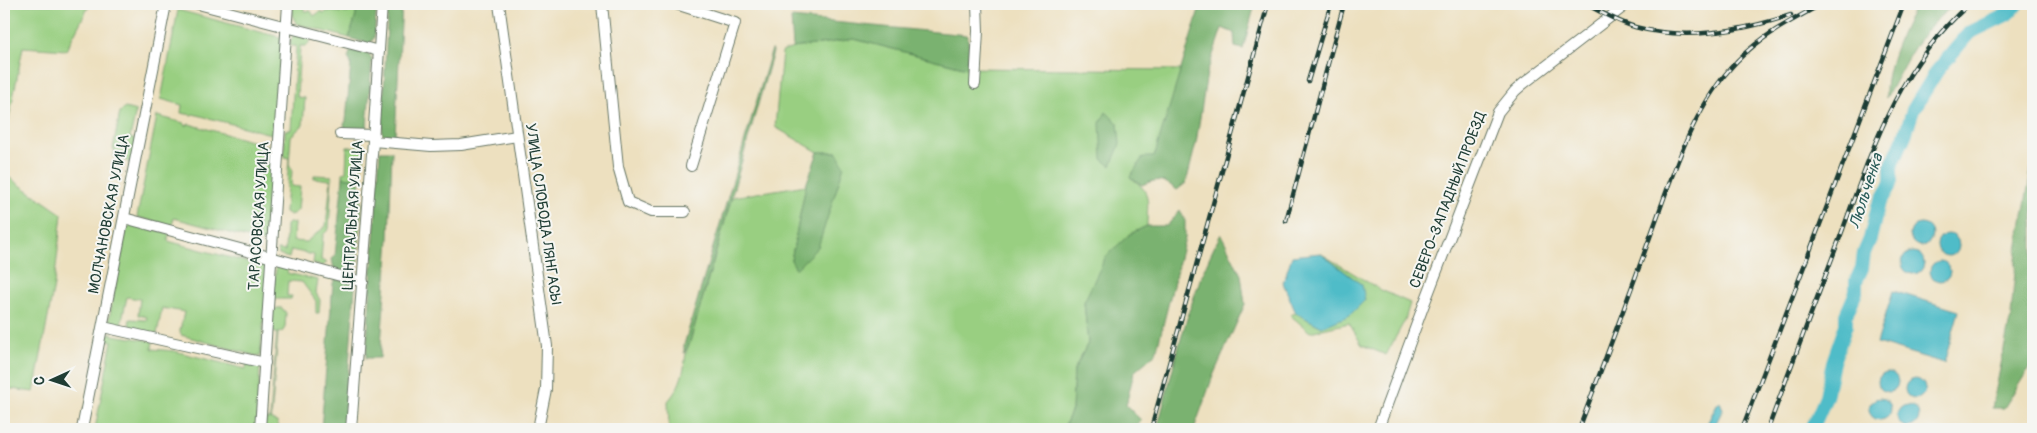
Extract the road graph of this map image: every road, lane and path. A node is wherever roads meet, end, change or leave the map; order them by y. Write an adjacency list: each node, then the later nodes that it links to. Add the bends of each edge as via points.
1 (166, 4): 19 (street, МОЛЧАНОВСКАЯ УЛИЦА)
2 (198, 4): 11 (street)
3 (288, 4): 11 (street, ТАРАСОВСКАЯ УЛИЦА)
4 (382, 4): 12 (street, ЦЕНТРАЛЬНАЯ УЛИЦА)
5 (500, 4): 15 (street, УЛИЦА СЛОБОДА ЛЯНГАСЫ)
6 (602, 4): 18 (street, via 618,167 628,202 651,212)
7 (676, 4): 10 (street)
8 (977, 4): 13 (street)
9 (1627, 4): 28 (street, СЕВЕРО-ЗАПАДНЫЙ ПРОЕЗД, via 1523,84 1498,112)
10 (693, 6): 17 (street, via 735,23)
11 (286, 27): 12 (street); 20 (street, ТАРАСОВСКАЯ УЛИЦА)
12 (379, 51): 16 (street, ЦЕНТРАЛЬНАЯ УЛИЦА)
13 (975, 84)
14 (340, 134): 16 (street)
15 (517, 136): 16 (street, via 431,146); 27 (street, УЛИЦА СЛОБОДА ЛЯНГАСЫ, via 547,346 546,389)
16 (373, 138): 21 (street, ЦЕНТРАЛЬНАЯ УЛИЦА)
17 (691, 166)
18 (684, 212)
19 (124, 218): 20 (street); 22 (street, МОЛЧАНОВСКАЯ УЛИЦА)
20 (272, 257): 21 (street); 23 (street, ТАРАСОВСКАЯ УЛИЦА)
21 (363, 282): 26 (street, ЦЕНТРАЛЬНАЯ УЛИЦА)
22 (103, 326): 23 (street); 24 (street, МОЛЧАНОВСКАЯ УЛИЦА)
23 (265, 363): 25 (street, ТАРАСОВСКАЯ УЛИЦА)
24 (82, 429)
25 (260, 429)
26 (351, 429)
27 (538, 429)
28 (1378, 429)

